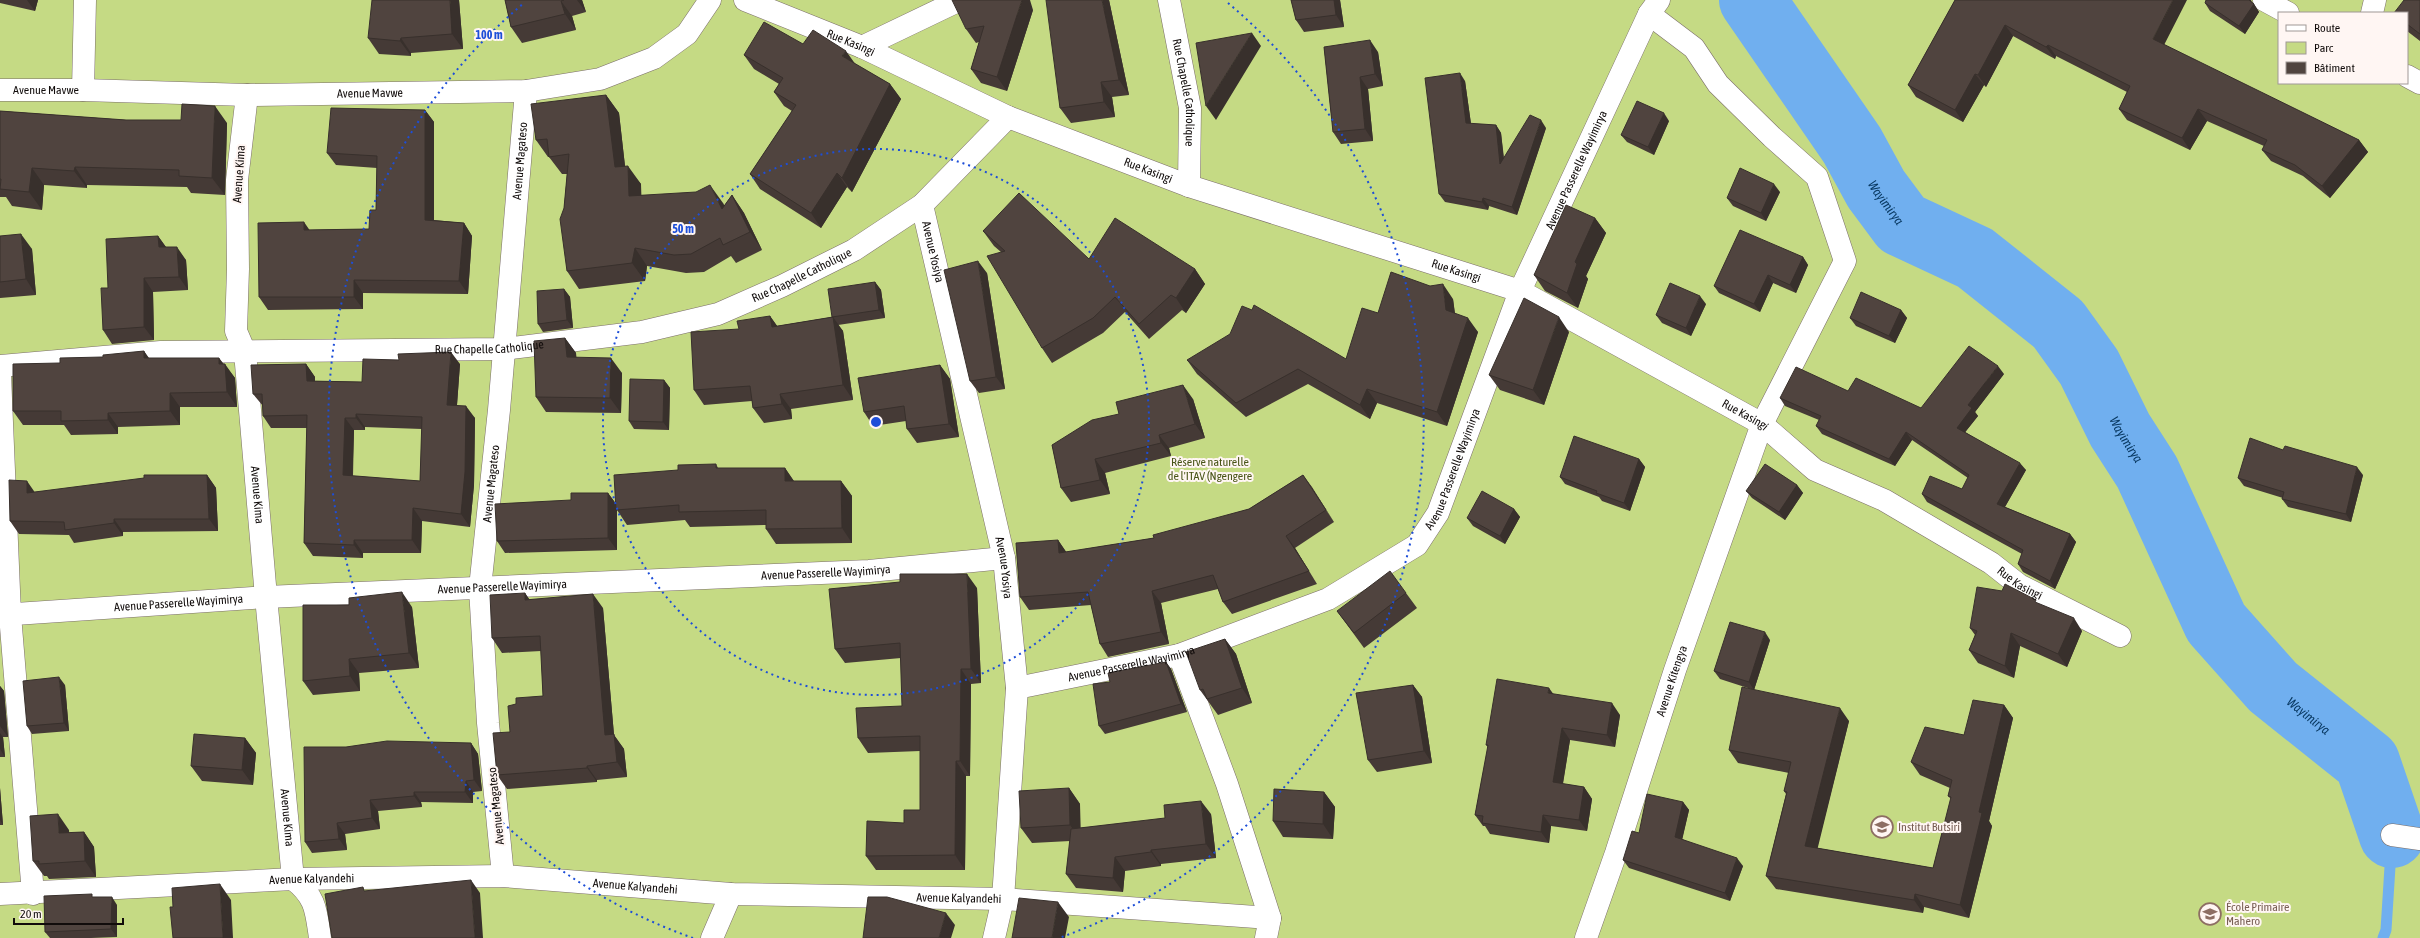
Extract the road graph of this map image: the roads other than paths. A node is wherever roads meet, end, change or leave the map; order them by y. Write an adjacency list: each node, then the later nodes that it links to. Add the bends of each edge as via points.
1 (85, 0): 15 (street)
2 (710, 0): 16 (street, Avenue Mavwe, via 687,34 654,58 600,79)
3 (745, 0): 11 (street, Rue Kasingi)
4 (960, 0): 11 (street)
5 (1169, 0): 19 (street, Rue Chapelle Catholique, via 1190,108)
6 (2264, 0): 9 (street)
7 (2375, 0): 10 (street)
8 (1654, 7): 21 (street, Avenue Passerelle Wayimirya); 26 (street, Avenue Kitengya, via 1694,48 1718,84 1817,177 1845,261)
9 (2286, 12)
10 (2372, 12)
11 (862, 47): 18 (street, Rue Kasingi)
12 (2408, 77): 13 (street)
13 (2420, 83)
14 (0, 90): 15 (street, Avenue Mavwe)
15 (83, 90): 17 (street, Avenue Mavwe)
16 (526, 91): 17 (street, Avenue Mavwe); 22 (street, Avenue Magateso)
17 (247, 95): 23 (street, Avenue Kima, via 236,180 236,331)
18 (1008, 117): 19 (street, Rue Kasingi); 20 (street, Rue Chapelle Catholique)
19 (1189, 186): 21 (street, Rue Kasingi)
20 (922, 205): 22 (street, Rue Chapelle Catholique, via 854,250 718,314 642,332); 27 (street, Avenue Yosiya)
21 (1520, 291): 26 (street, Rue Kasingi); 32 (street, Avenue Passerelle Wayimirya, via 1438,513 1417,545 1328,599)
22 (504, 349): 23 (street, Rue Chapelle Catholique); 28 (street, Avenue Magateso)
23 (245, 352): 24 (street, Rue Chapelle Catholique, via 161,352); 29 (street, Avenue Kima)
24 (0, 366)
25 (0, 374): 30 (street)
26 (1762, 424): 31 (street, Rue Kasingi, via 1815,470 1884,500 1991,563 2019,585); 46 (street, Avenue Kitengya, via 1675,670)
27 (1004, 558): 28 (street, Avenue Passerelle Wayimirya, via 869,571); 33 (street, Avenue Yosiya)
28 (480, 588): 29 (street, Avenue Passerelle Wayimirya); 36 (street, Avenue Magateso, via 488,723)
29 (266, 597): 30 (street, Avenue Passerelle Wayimirya); 37 (street, Avenue Kima)
30 (5, 615): 39 (street)
31 (2120, 636)
32 (1178, 655): 33 (street, Avenue Passerelle Wayimirya); 42 (street, via 1227,784)
33 (1017, 688): 41 (street, Avenue Yosiya)
34 (2392, 835): 35 (street)
35 (2420, 839)
36 (503, 876): 37 (street, Avenue Kalyandehi); 40 (street, Avenue Kalyandehi)
37 (300, 884): 39 (street, Avenue Kalyandehi); 43 (street, Avenue Kima, via 316,910)
38 (0, 894): 39 (street, Avenue Kalyandehi)
39 (33, 894)
40 (731, 894): 41 (street, Avenue Kalyandehi); 44 (street)
41 (1002, 899): 42 (street, Avenue Kalyandehi); 45 (street, Avenue Yosiya)
42 (1268, 928)
43 (320, 938)
44 (712, 938)
45 (994, 938)
46 (1586, 938)

